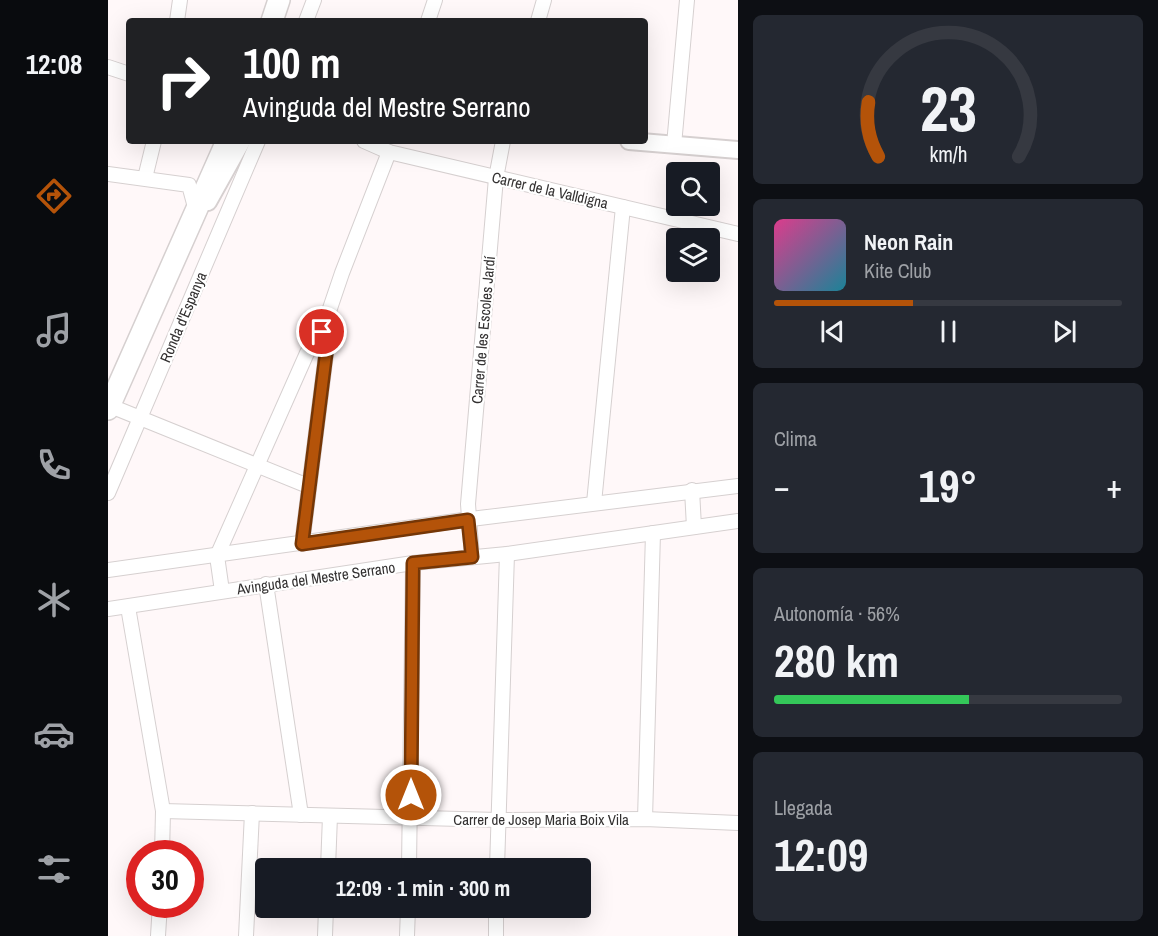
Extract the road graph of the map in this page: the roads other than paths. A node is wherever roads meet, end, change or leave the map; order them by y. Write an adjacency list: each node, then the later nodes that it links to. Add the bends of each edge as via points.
1 (180, 0): 7 (street)
2 (279, 0): 8 (highway)
3 (314, 0): 9 (street)
4 (435, 0): 10 (street)
5 (544, 0): 11 (street)
6 (687, 0): 21 (street)
7 (177, 18)
8 (273, 18)
9 (307, 18)
10 (429, 18)
11 (539, 18)
12 (108, 68): 13 (street)
13 (126, 73)
14 (648, 143): 21 (street)
15 (152, 144): 25 (street)
16 (226, 144): 28 (highway, Ronda d'Espanya)
17 (241, 144): 28 (street, via 207,204)
18 (257, 144): 32 (street, Ronda d'Espanya)
19 (371, 144): 23 (street, Carrer de la Valldigna)
20 (502, 144): 26 (street, Carrer de les Escoles Jardí)
21 (674, 145): 22 (street)
22 (738, 150)
23 (389, 152): 26 (street, Carrer de la Valldigna); 30 (street)
24 (108, 174): 25 (street)
25 (145, 178): 28 (street, via 189,185)
26 (496, 178): 27 (street, Carrer de la Valldigna); 39 (street, Carrer de les Escoles Jardí)
27 (623, 207): 29 (street, Carrer de la Valldigna); 38 (street)
28 (196, 213): 31 (highway, Ronda d'Espanya)
29 (738, 234)
30 (322, 332): 33 (street, via 307,353); 34 (street, via 326,354)
31 (108, 406): 32 (street)
32 (140, 418): 33 (street); 37 (street, Ronda d'Espanya)
33 (256, 465): 34 (street); 45 (street)
34 (308, 486): 43 (street)
35 (738, 486): 36 (street)
36 (692, 490): 38 (street); 41 (street)
37 (108, 493)
38 (594, 503): 39 (street)
39 (468, 520): 43 (street); 46 (street, Carrer de les Escoles Jardí)
40 (738, 521): 41 (street, Avinguda del Mestre Serrano)
41 (694, 527): 42 (street, Avinguda del Mestre Serrano)
42 (653, 533): 44 (street, Avinguda del Mestre Serrano); 58 (street)
43 (302, 544): 45 (street)
44 (507, 554): 46 (street, Avinguda del Mestre Serrano); 59 (street)
45 (218, 556): 48 (street); 50 (street)
46 (472, 557): 47 (street, Avinguda del Mestre Serrano)
47 (413, 563): 49 (street, Avinguda del Mestre Serrano); 57 (street)
48 (108, 570)
49 (266, 585): 50 (street, Avinguda del Mestre Serrano); 55 (street)
50 (222, 591): 51 (street, Avinguda del Mestre Serrano)
51 (128, 607): 52 (street, Avinguda del Mestre Serrano); 53 (street)
52 (108, 609)
53 (163, 811): 54 (street, Carrer de Josep Maria Boix Vila); 61 (street)
54 (252, 813): 55 (street, Carrer de Josep Maria Boix Vila); 70 (street)
55 (301, 815): 56 (street, Carrer de Josep Maria Boix Vila)
56 (330, 816): 57 (street, Carrer de Josep Maria Boix Vila); 62 (street)
57 (411, 818): 59 (street, Carrer de Josep Maria Boix Vila); 63 (street)
58 (645, 819): 59 (street, Carrer de Josep Maria Boix Vila); 60 (street, Carrer de Josep Maria Boix Vila)
59 (498, 820): 64 (street)
60 (738, 823)
61 (162, 840)
62 (328, 858)
63 (410, 858)
64 (497, 858)
65 (159, 918): 69 (street)
66 (326, 918): 71 (street)
67 (408, 918): 72 (street)
68 (496, 918): 73 (street)
69 (158, 936)
70 (246, 936)
71 (325, 936)
72 (407, 936)
73 (496, 936)

